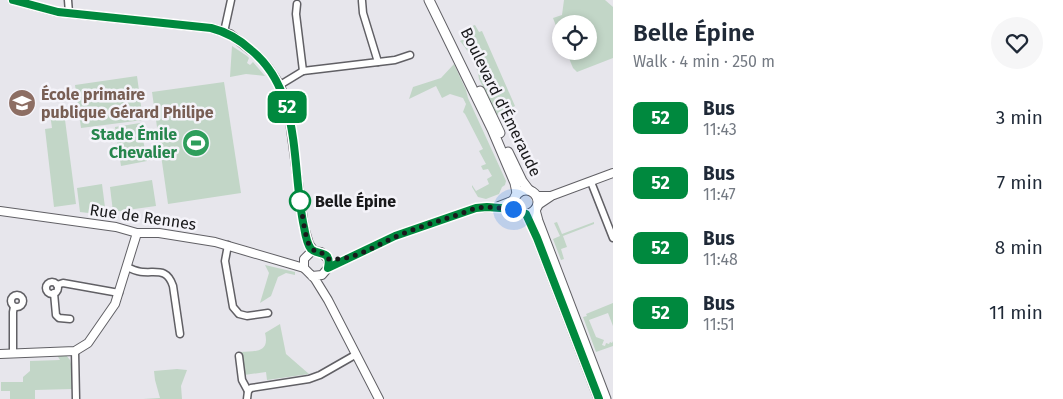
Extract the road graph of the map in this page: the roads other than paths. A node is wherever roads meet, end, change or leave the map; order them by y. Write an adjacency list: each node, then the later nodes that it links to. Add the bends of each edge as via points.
1 (13, 0): 8 (street)
2 (68, 0): 8 (street)
3 (231, 0): 9 (street)
4 (429, 0): 17 (main road, via 516,183)
5 (436, 0): 16 (main road, Boulevard d'Émeraude)
6 (362, 1): 11 (street)
7 (297, 4): 12 (street)
8 (69, 13): 9 (street, via 194,25)
9 (224, 32): 13 (street, via 258,56)
10 (410, 55): 11 (street)
11 (378, 62): 12 (street)
12 (303, 71): 13 (street)
13 (280, 85): 21 (street, via 290,122)
14 (613, 173): 15 (street)
15 (591, 182): 18 (street); 23 (street)
16 (528, 189): 17 (main road, via 522,190); 18 (main road)
17 (516, 201): 20 (main road); 27 (street, via 476,208 408,231)
18 (537, 204): 20 (main road); 52 (main road, via 538,221)
19 (0, 211): 22 (street, Rue de Rennes, via 116,226)
20 (526, 214): 51 (main road)
21 (304, 227): 25 (street, via 308,244); 26 (street)
22 (137, 233): 24 (street, Rue de Rennes, via 176,235); 30 (street)
23 (613, 238)
24 (228, 245): 29 (street, Rue de Rennes); 39 (street, via 225,261 233,307 239,314 247,316)
25 (314, 251): 26 (street); 28 (street, via 321,252)
26 (305, 257): 29 (street, Rue de Rennes, via 298,262); 31 (street)
27 (346, 258): 28 (street); 32 (street)
28 (328, 259): 32 (street)
29 (280, 260): 31 (street, Rue de Rennes)
30 (127, 268): 36 (street); 41 (street, via 157,271 171,280)
31 (304, 268): 33 (street)
32 (326, 271): 33 (street); 37 (street, via 324,286)
33 (312, 276): 37 (street)
34 (57, 285): 35 (street, via 58,290); 35 (street, via 52,282 47,286 49,293); 36 (street, via 63,283)
35 (54, 293): 40 (street, via 56,315)
36 (119, 293): 42 (street, via 88,343)
37 (328, 300): 46 (street)
38 (14, 307): 43 (street)
39 (268, 313)
40 (70, 319)
41 (180, 334)
42 (75, 351): 43 (street); 48 (street)
43 (13, 353): 44 (street)
44 (0, 354)
45 (239, 356): 47 (street, via 242,380)
46 (355, 356): 47 (street, via 309,379 253,387); 50 (street)
47 (248, 391): 49 (street)
48 (76, 399)
49 (247, 399)
50 (379, 399)
51 (599, 399)
52 (606, 399)

